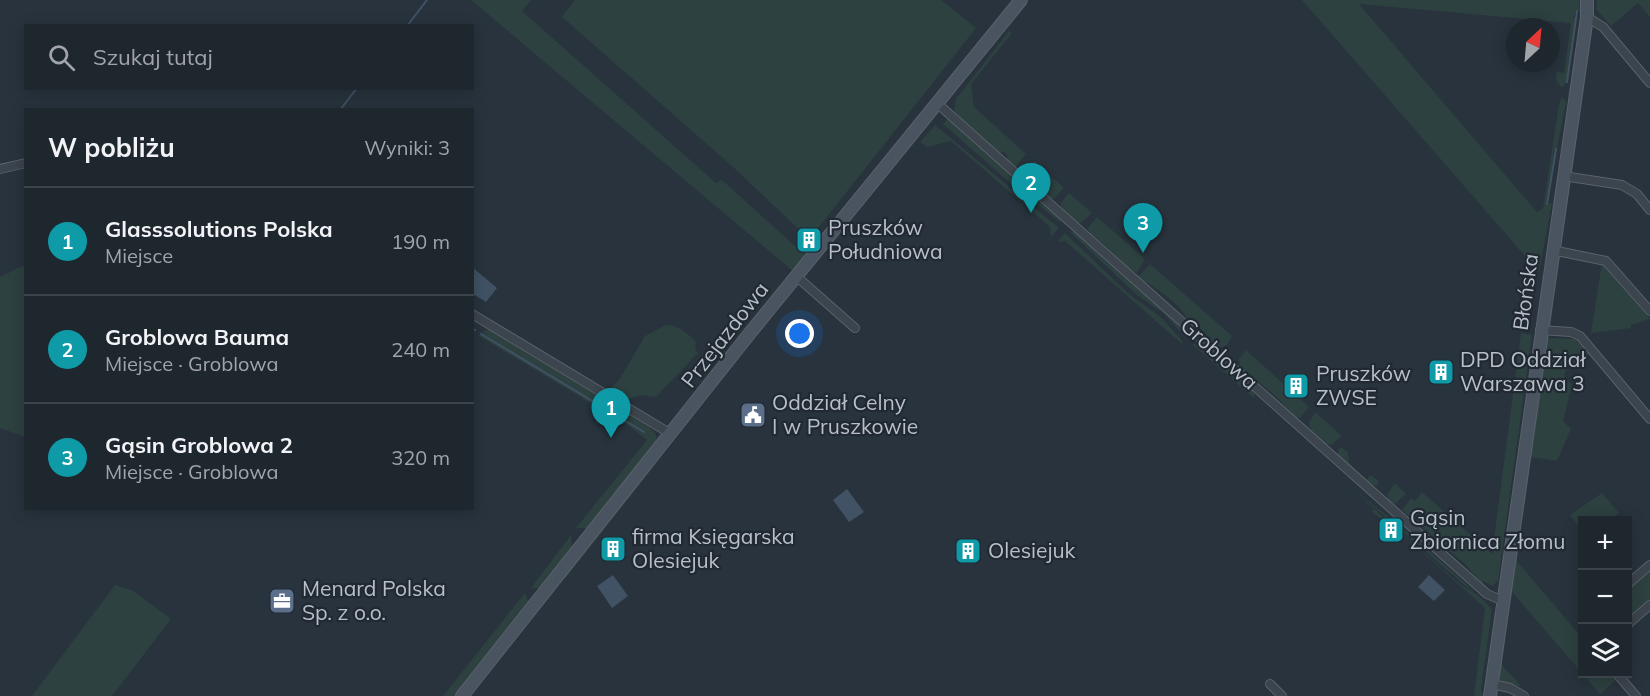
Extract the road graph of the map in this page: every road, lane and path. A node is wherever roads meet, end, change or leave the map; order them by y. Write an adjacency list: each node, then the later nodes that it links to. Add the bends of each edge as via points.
1 (1021, 0): 5 (street, Przejazdowa)
2 (1587, 0): 3 (street, Błońska)
3 (1587, 17): 4 (street, via 1603,27); 8 (street, Błońska)
4 (1650, 83)
5 (938, 104): 11 (street, Przejazdowa); 20 (street, Groblowa, via 1487,594)
6 (24, 163): 7 (street)
7 (0, 169)
8 (1563, 176): 9 (street, via 1623,185); 10 (street, Błońska)
9 (1650, 210)
10 (1552, 249): 12 (street, via 1606,261); 15 (street, Błońska)
11 (796, 276): 14 (street); 17 (street, Przejazdowa)
12 (1650, 311)
13 (474, 315): 17 (street)
14 (855, 328)
15 (1540, 330): 16 (street, via 1580,336); 20 (street, Błońska)
16 (1650, 419)
17 (671, 434): 26 (street, Przejazdowa)
18 (1650, 565): 19 (street)
19 (1632, 581)
20 (1503, 601): 25 (street, Błońska)
21 (1650, 605): 22 (street)
22 (1632, 621)
23 (1620, 678): 29 (street)
24 (1270, 684): 27 (street)
25 (1491, 690): 28 (street, via 1510,688)
26 (462, 696)
27 (1282, 696)
28 (1524, 696)
29 (1636, 696)

